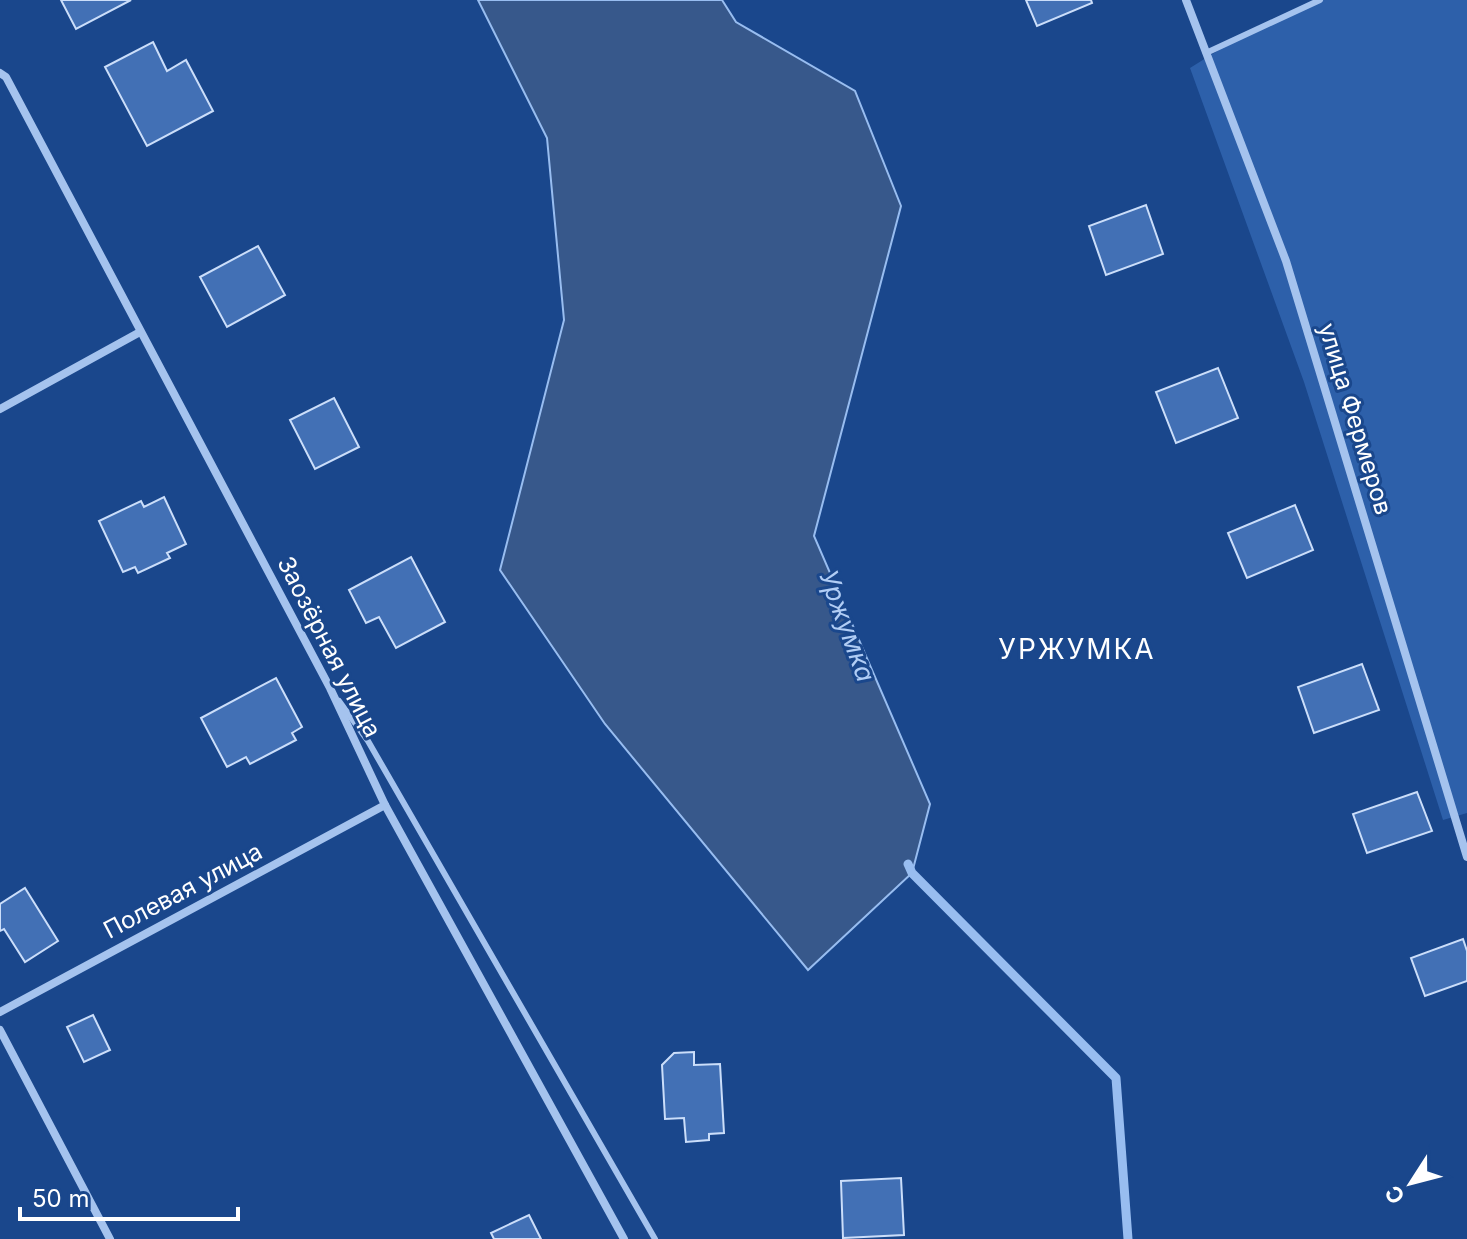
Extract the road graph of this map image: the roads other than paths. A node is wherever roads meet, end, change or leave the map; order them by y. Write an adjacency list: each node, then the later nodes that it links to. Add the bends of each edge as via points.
1 (1186, 0): 3 (street, улица Фермеров)
2 (1320, 0): 3 (lane)
3 (1206, 53): 9 (street, улица Фермеров, via 1286,261)
4 (0, 73): 5 (street, Заозёрная улица)
5 (140, 332): 6 (street); 7 (street, Заозёрная улица)
6 (0, 409)
7 (330, 688): 8 (street, Заозёрная улица); 14 (lane, via 368,741)
8 (385, 805): 10 (street, Полевая улица); 13 (street, Заозёрная улица)
9 (1467, 857)
10 (0, 1012)
11 (0, 1030): 12 (street)
12 (110, 1239)
13 (624, 1239)
14 (655, 1239)

